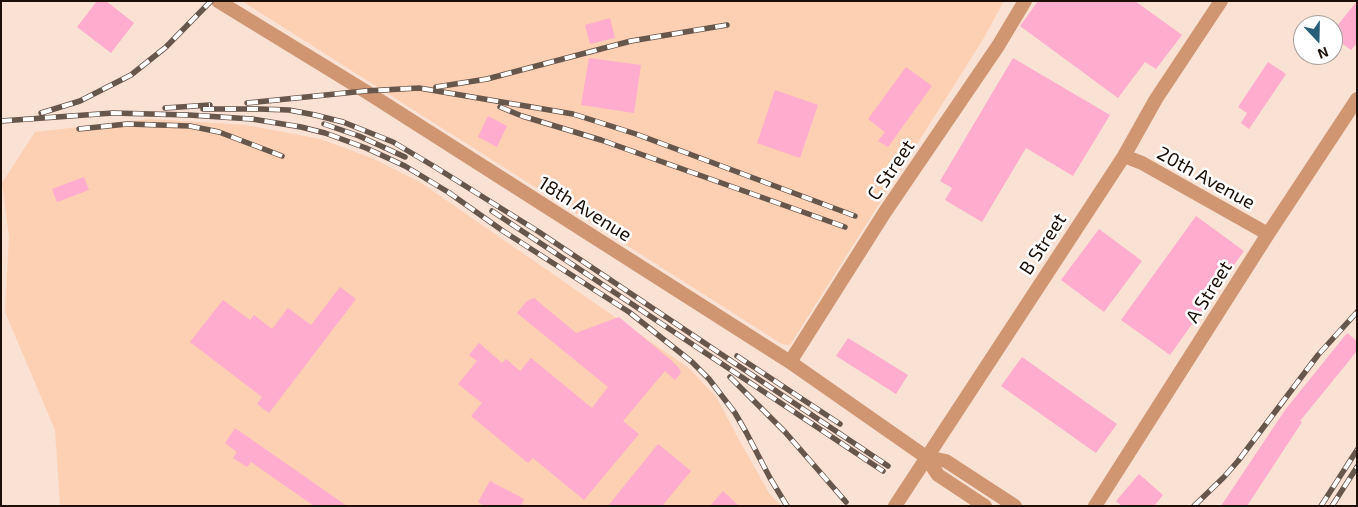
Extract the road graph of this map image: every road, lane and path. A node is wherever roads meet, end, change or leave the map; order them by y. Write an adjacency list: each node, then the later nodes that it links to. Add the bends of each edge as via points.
1 (218, 1): 7 (street, 18th Avenue)
2 (1025, 1): 7 (street, C Street, via 998,46 884,212)
3 (1222, 1): 5 (street, B Street, via 1156,99)
4 (1357, 98): 6 (street, A Street)
5 (1124, 156): 6 (street, 20th Avenue); 8 (street, B Street)
6 (1268, 234): 12 (street, A Street)
7 (790, 362): 8 (street, 18th Avenue)
8 (926, 457): 9 (street, B Street); 10 (street, 18th Avenue, via 938,474); 11 (street, 18th Avenue, via 946,461)
9 (895, 506)
10 (985, 506)
11 (1015, 506)
12 (1095, 506)

